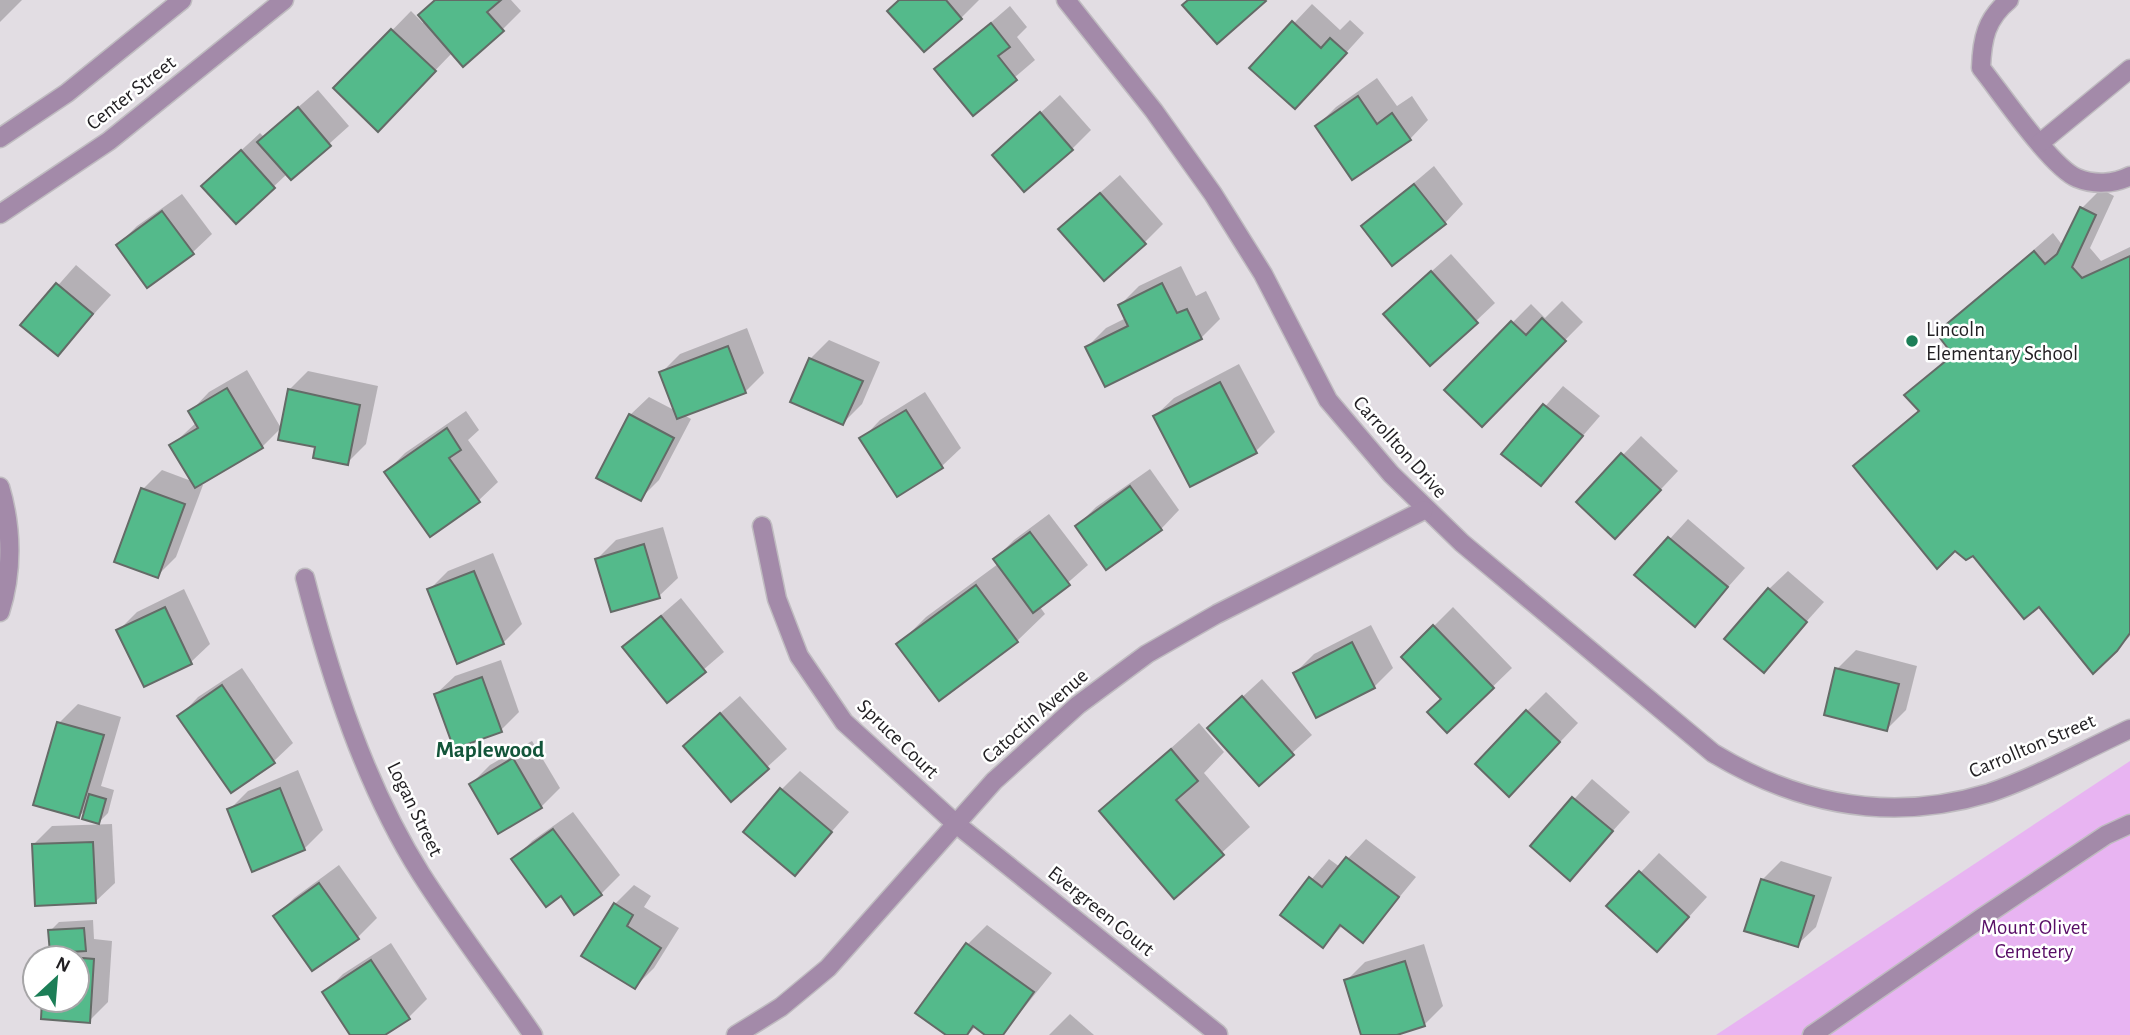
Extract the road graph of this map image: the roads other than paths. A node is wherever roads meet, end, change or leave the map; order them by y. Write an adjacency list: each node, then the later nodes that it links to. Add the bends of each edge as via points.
1 (182, 0): 6 (street, Center Street, via 67,93)
2 (284, 0): 9 (street, Center Street, via 109,141)
3 (1066, 0): 11 (street, Carrollton Drive, via 1213,194 1263,274 1328,400)
4 (2009, 0): 7 (street, via 1994,12 1982,40 1981,68)
5 (2130, 69): 7 (street)
6 (0, 138)
7 (2040, 143): 8 (street, via 2075,177 2098,183)
8 (2130, 176)
9 (0, 214)
10 (0, 487): 14 (street, via 9,537)
11 (1424, 510): 16 (street, Carrollton Drive, via 1713,753 1785,790); 17 (street, Catoctin Avenue, via 1147,654 1032,745)
12 (762, 526): 17 (street, Spruce Court, via 777,599 799,656 844,722)
13 (305, 578): 20 (street, Logan Street, via 328,668 378,790 420,872)
14 (0, 612)
15 (2130, 729): 16 (street, Carrollton Street, via 1989,792 1905,807)
16 (1824, 801)
17 (955, 823): 19 (street, Evergreen Court); 21 (street, Catoctin Avenue, via 828,968 781,1007)
18 (2130, 824): 22 (street, via 2106,835)
19 (1219, 1034)
20 (533, 1035)
21 (736, 1035)
22 (1812, 1035)

